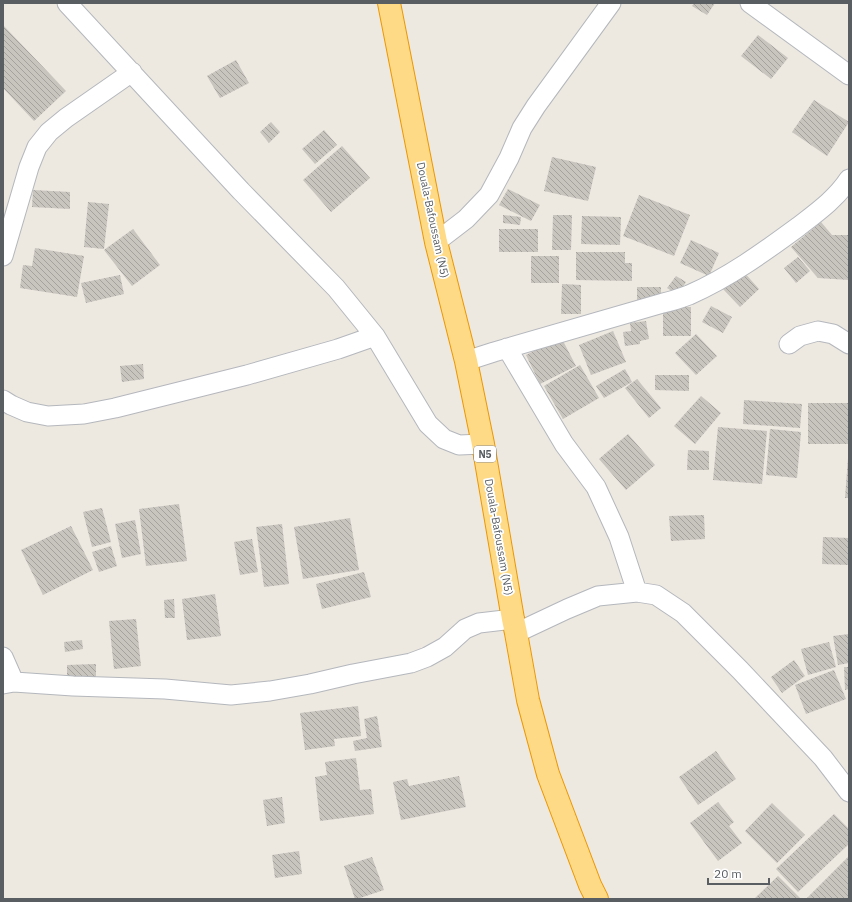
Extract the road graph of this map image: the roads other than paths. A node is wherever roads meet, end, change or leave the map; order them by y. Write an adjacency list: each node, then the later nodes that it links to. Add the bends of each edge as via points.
1 (68, 3): 5 (street)
2 (389, 3): 8 (highway, Douala-Bafoussam (N5) / N5)
3 (611, 3): 8 (street, via 522,128 489,195 466,219)
4 (750, 3): 6 (street)
5 (132, 72): 9 (street, via 66,118 49,132 37,147); 10 (street, via 336,288)
6 (849, 75)
7 (849, 179): 13 (street, via 818,212 781,240 700,289 663,303)
8 (436, 242): 14 (highway, Douala-Bafoussam (N5) / N5)
9 (3, 256)
10 (375, 336): 15 (street, via 247,375 84,414 48,416 27,412); 16 (street, via 428,424 444,439 459,445)
11 (789, 344): 12 (street, via 800,336 818,331 833,334)
12 (849, 344)
13 (507, 348): 14 (street); 17 (street, via 564,444 596,487 619,537)
14 (466, 361): 16 (highway, Douala-Bafoussam (N5) / N5)
15 (3, 400)
16 (483, 444): 18 (highway, Douala-Bafoussam (N5) / N5)
17 (637, 592): 18 (street, via 598,596); 21 (street, via 656,595 683,613 823,758)
18 (514, 626): 20 (street, via 479,624 465,628 445,647 411,663 270,691 231,695 165,689); 22 (highway, Douala-Bafoussam (N5) / N5, via 528,700 548,774)
19 (3, 657): 20 (street)
20 (9, 683)
21 (849, 792)
22 (597, 899)

